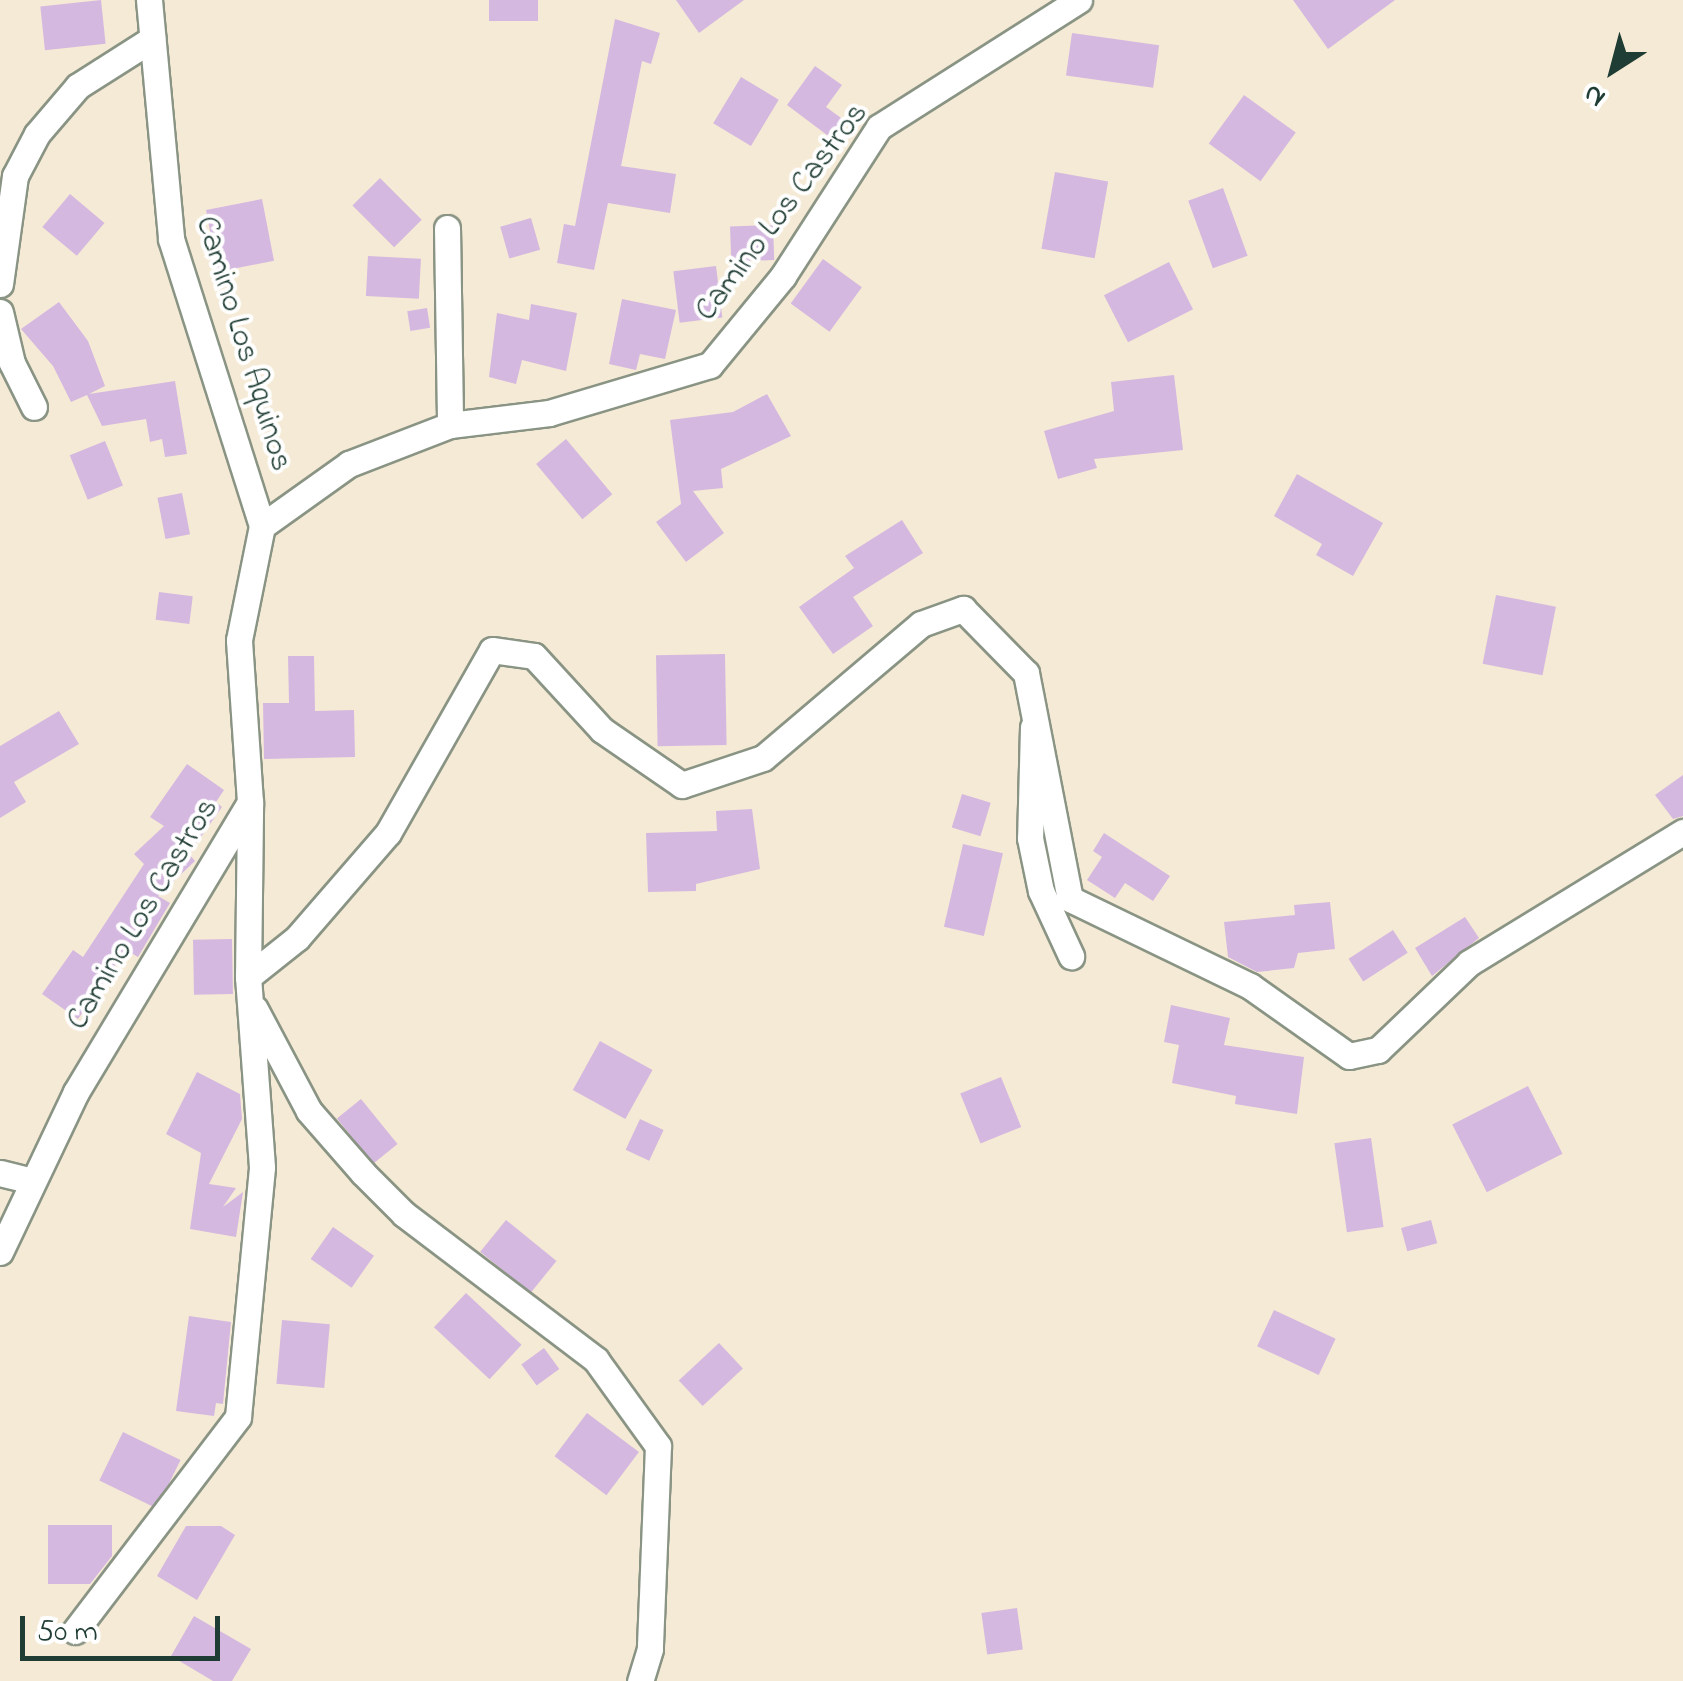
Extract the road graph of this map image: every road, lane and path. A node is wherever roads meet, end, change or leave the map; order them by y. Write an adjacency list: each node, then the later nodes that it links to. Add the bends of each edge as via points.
1 (149, 0): 3 (street, Camino Los Aquinos)
2 (1079, 0): 8 (street, Camino Los Castros, via 879,127 782,276 710,365 549,413)
3 (152, 40): 5 (street, via 78,86 37,134 15,176); 9 (street, Camino Los Aquinos, via 171,239)
4 (447, 228): 8 (street)
5 (0, 284)
6 (0, 312): 7 (street, via 12,363)
7 (34, 407)
8 (450, 424): 9 (street, Camino Los Castros, via 349,464)
9 (262, 526): 11 (street, Camino Los Castros, via 239,640)
10 (1035, 707): 12 (street, via 1048,760 1052,831 1070,899 1250,986 1349,1056 1378,1050 1469,964); 13 (street, via 1030,838 1040,892); 14 (street, via 1026,673 963,609 921,624 763,758 682,785 602,730 534,656 492,650 388,833)
11 (250, 802): 14 (street); 16 (street, Camino Los Castros, via 76,1092)
12 (1683, 832)
13 (1071, 956)
14 (249, 986): 18 (street, via 262,1168 238,1416); 19 (street, via 309,1111 363,1173 404,1214 596,1360 658,1446 650,1649)
15 (0, 1173): 16 (street)
16 (33, 1181): 17 (street, Camino Los Castros)
17 (0, 1252)
18 (75, 1631)
19 (640, 1681)

